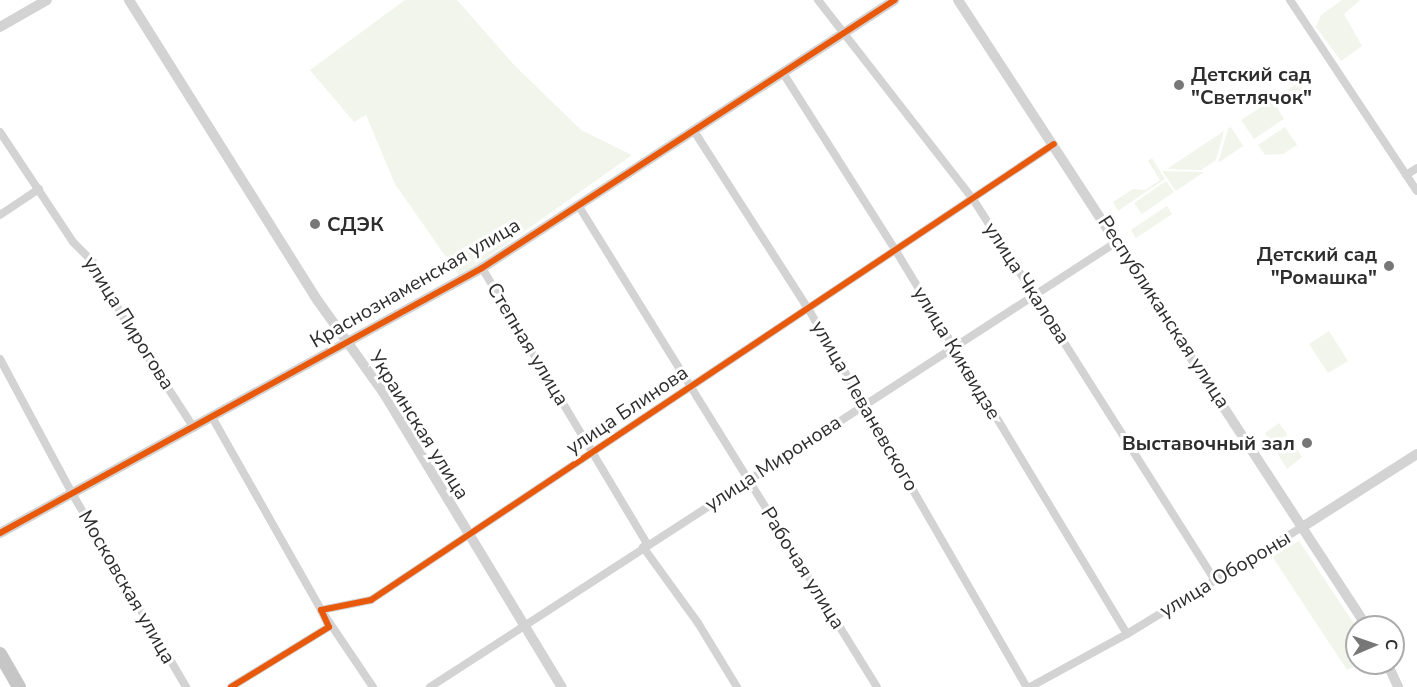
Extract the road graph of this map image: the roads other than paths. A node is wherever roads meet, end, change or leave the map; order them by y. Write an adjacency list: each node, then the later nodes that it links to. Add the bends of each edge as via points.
1 (129, 0): 27 (street, Украинская улица, via 312,292)
2 (818, 0): 10 (street, улица Чкалова)
3 (895, 0): 10 (street, Краснознаменская улица)
4 (958, 0): 8 (street, Республиканская улица)
5 (969, 0): 8 (street)
6 (1290, 0): 16 (street)
7 (44, 1): 9 (street)
8 (967, 15): 14 (street, Республиканская улица)
9 (0, 27)
10 (843, 34): 11 (street, Краснознаменская улица); 19 (street, улица Чкалова)
11 (783, 73): 12 (street, Краснознаменская улица); 23 (street, улица Киквидзе)
12 (694, 131): 20 (street, Краснознаменская улица); 26 (street, улица Леваневского)
13 (0, 132): 17 (street, улица Пирогова)
14 (1054, 144): 19 (street, улица Блинова); 22 (street, Республиканская улица)
15 (1417, 168): 16 (street)
16 (1406, 175): 18 (street)
17 (39, 189): 21 (street); 33 (street, улица Пирогова, via 73,242 93,262 129,328)
18 (1417, 190)
19 (973, 199): 23 (street, улица Блинова); 25 (street, улица Чкалова)
20 (579, 205): 24 (street, Краснознаменская улица); 30 (street, Рабочая улица)
21 (0, 215)
22 (1118, 241): 25 (street, улица Миронова); 38 (street, Республиканская улица)
23 (896, 251): 26 (street, улица Блинова); 28 (street, улица Киквидзе)
24 (482, 268): 27 (street, Краснознаменская улица); 34 (street, Степная улица)
25 (1035, 293): 28 (street, улица Миронова); 42 (street, улица Чкалова)
26 (809, 310): 30 (street, улица Блинова); 31 (street, улица Леваневского)
27 (348, 342): 32 (street, Краснознаменская улица); 40 (street, Украинская улица, via 383,392)
28 (953, 346): 31 (street, улица Миронова); 46 (street, улица Киквидзе)
29 (0, 359): 37 (street, Московская улица)
30 (693, 386): 34 (street, улица Блинова); 36 (street, Рабочая улица)
31 (864, 405): 36 (street, улица Миронова); 56 (street, улица Леваневского)
32 (212, 417): 33 (street, Краснознаменская улица); 43 (street)
33 (194, 428): 37 (street, Краснознаменская улица)
34 (593, 452): 40 (street, улица Блинова); 41 (street, Степная улица)
35 (1417, 454): 38 (street, улица Обороны)
36 (747, 478): 41 (street, улица Миронова); 55 (street, Рабочая улица)
37 (73, 495): 39 (street, Краснознаменская улица); 49 (street, Московская улица)
38 (1304, 526): 42 (street, улица Обороны); 44 (street, Республиканская улица)
39 (0, 533)
40 (468, 536): 43 (street, улица Блинова, via 371,600); 45 (street, Украинская улица)
41 (645, 545): 45 (street, улица Миронова); 54 (street, Степная улица)
42 (1215, 580): 46 (street, улица Обороны)
43 (321, 610): 50 (street, via 329,627); 51 (street)
44 (1359, 615)
45 (524, 625): 52 (street, улица Миронова); 53 (street, Украинская улица)
46 (1127, 634): 56 (street, улица Обороны)
47 (0, 654): 48 (main road)
48 (19, 687)
49 (186, 687)
50 (231, 687)
51 (373, 687)
52 (430, 687)
53 (562, 687)
54 (737, 687)
55 (877, 687)
56 (1028, 687)

